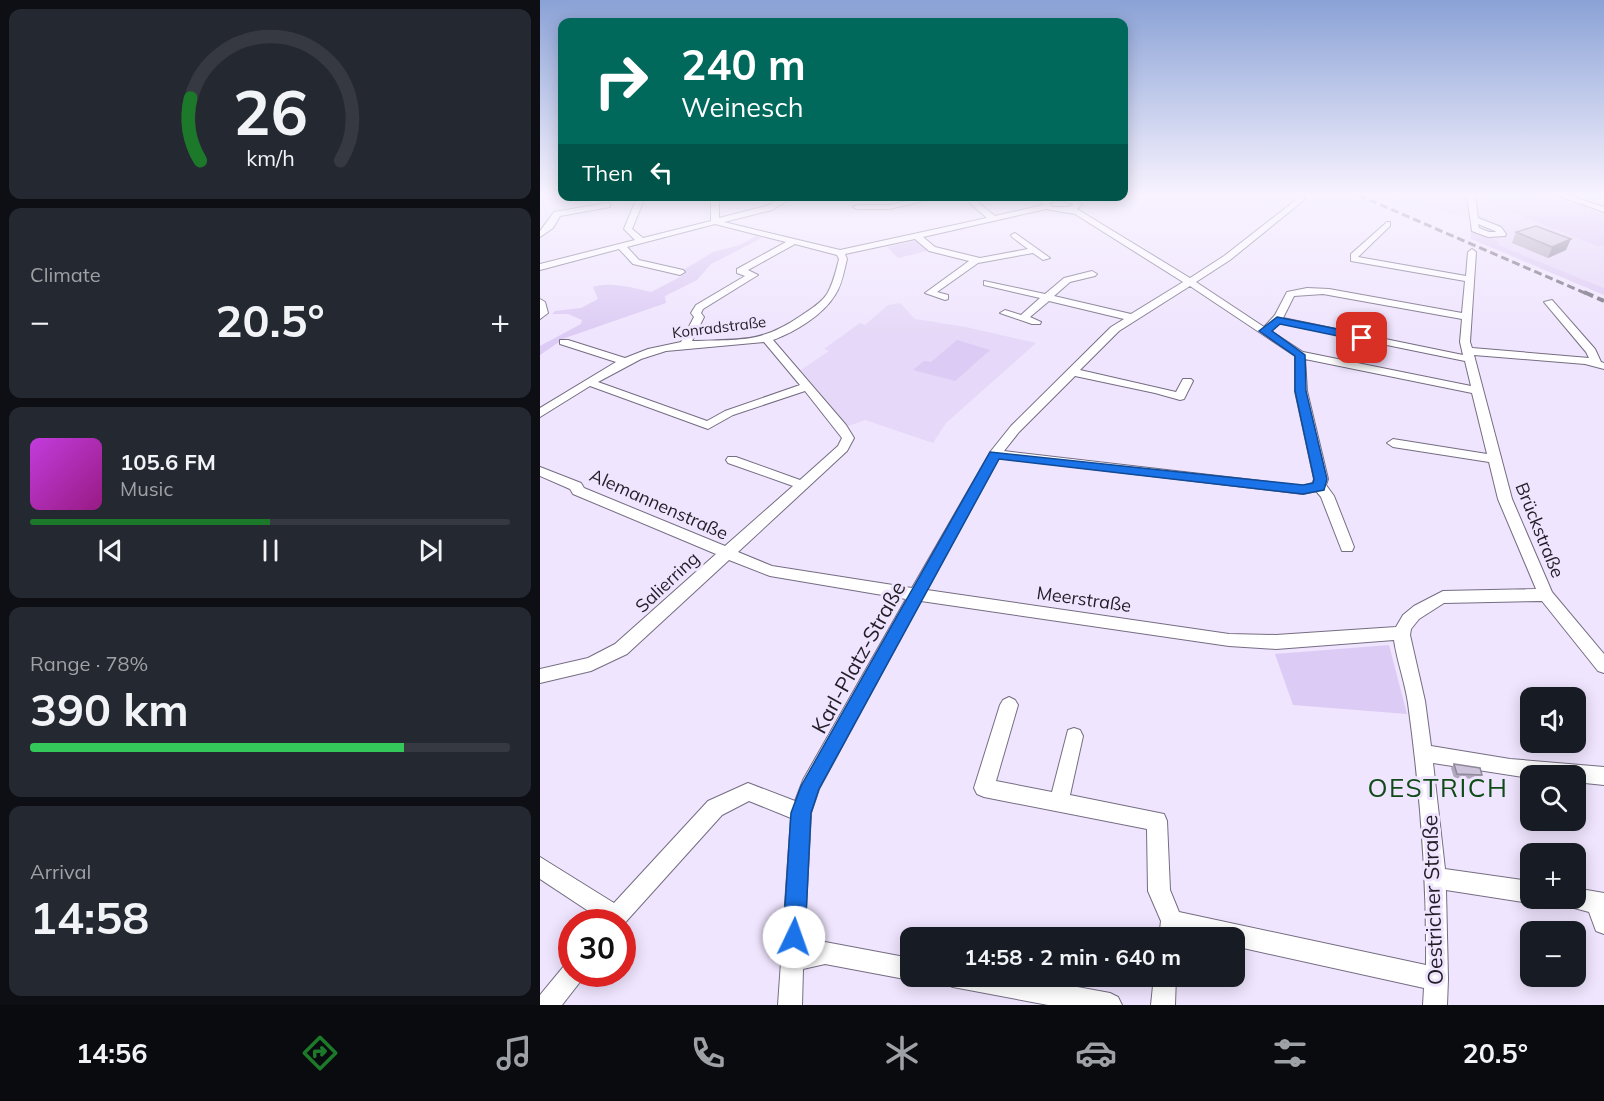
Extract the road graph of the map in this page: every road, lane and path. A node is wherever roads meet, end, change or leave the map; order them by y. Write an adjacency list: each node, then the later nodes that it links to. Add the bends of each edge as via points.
1 (637, 242): 10 (street)
2 (793, 242): 36 (street, via 740,271 753,275 699,307 699,317)
3 (798, 242): 13 (street)
4 (890, 242): 13 (street)
5 (924, 242): 15 (street, via 932,249)
6 (1024, 242): 11 (street)
7 (1125, 242): 20 (street)
8 (1247, 242): 20 (street, Karl-Platz-Straße)
9 (1369, 242): 19 (street, via 1354,259)
10 (621, 246): 16 (street); 17 (street, via 636,262)
11 (1034, 250): 14 (street); 15 (street)
12 (1472, 252): 19 (street, Brückstraße)
13 (840, 253): 34 (street, Konradstraße, via 843,259 832,297 785,331)
14 (1046, 258)
15 (976, 260): 22 (street, via 930,293)
16 (540, 267)
17 (680, 272)
18 (1092, 274): 23 (street, via 1067,280)
19 (1470, 279): 29 (street, Brückstraße)
20 (1190, 281): 28 (street, Karl-Platz-Straße); 33 (street)
21 (987, 283): 23 (street)
22 (945, 297)
23 (1048, 298): 28 (street); 30 (street)
24 (540, 302): 27 (street)
25 (1549, 302): 40 (street)
26 (1005, 313): 30 (street)
27 (540, 316)
28 (1130, 317): 41 (street, Karl-Platz-Straße)
29 (1466, 317): 31 (street, via 1318,290 1290,294); 38 (street, Brückstraße)
30 (1023, 318): 32 (street)
31 (1277, 320): 33 (street); 38 (street)
32 (1036, 322)
33 (1264, 331): 37 (street)
34 (767, 339): 36 (street, Konradstraße); 44 (street, Salierring)
35 (564, 342): 39 (street)
36 (685, 345): 39 (street, Konradstraße, via 654,350)
37 (1300, 355): 45 (street); 53 (street, via 1301,391 1321,479)
38 (1468, 355): 40 (street); 45 (street, Brückstraße)
39 (627, 362): 43 (street, Konradstraße)
40 (1600, 365)
41 (1073, 372): 42 (street, via 1180,397); 48 (street, Karl-Platz-Straße)
42 (1187, 381)
43 (591, 383): 44 (street, via 708,425 729,413); 46 (street, Konradstraße)
44 (805, 387): 52 (street, Salierring, via 848,438 843,448)
45 (1477, 391): 49 (street, Brückstraße)
46 (540, 413)
47 (1393, 443): 49 (street)
48 (995, 454): 53 (street, via 1303,490); 57 (street, Karl-Platz-Straße)
49 (1494, 459): 58 (street, Brückstraße, via 1505,499)
50 (732, 460): 52 (street)
51 (540, 471): 55 (street, Alemannenstraße, via 576,486 578,492)
52 (802, 485): 55 (street, Salierring)
53 (1319, 486): 54 (street, via 1327,496)
54 (1347, 547)
55 (725, 553): 56 (street, Alemannenstraße); 61 (street, Salierring, via 621,649 591,664)
56 (764, 569): 57 (street, Meerstraße)
57 (917, 595): 59 (street, Meerstraße, via 1254,642); 67 (street, Karl-Platz-Straße, via 810,786)
58 (1546, 595): 59 (street, via 1443,597 1407,621); 60 (street, Brückstraße)
59 (1401, 633): 64 (street, Oestricher Straße)
60 (1604, 666)
61 (540, 676)
62 (1008, 705): 66 (street, via 984,788)
63 (1074, 736): 66 (street)
64 (1423, 753): 65 (street, via 1510,768); 69 (street, Oestricher Straße)
65 (1604, 776)
66 (1059, 802): 75 (street, via 1157,820 1158,891)
67 (801, 813): 73 (street, via 748,792 714,808); 77 (street, Karl-Platz-Straße)
68 (540, 867): 72 (street)
69 (1436, 878): 70 (street); 79 (street, Oestricher Straße)
70 (1520, 891)
71 (1586, 904): 74 (street)
72 (599, 909)
73 (624, 909)
74 (1602, 910)
75 (1170, 927)
76 (1245, 943): 79 (street)
77 (793, 960): 78 (street, via 825,953); 84 (street, Karl-Platz-Straße)
78 (900, 967)
79 (1437, 978): 87 (street, Oestricher Straße)
80 (562, 987): 83 (street)
81 (1013, 987): 85 (street)
82 (1164, 987): 86 (street)
83 (547, 1005)
84 (790, 1005)
85 (1110, 1005)
86 (1162, 1005)
87 (1436, 1005)

